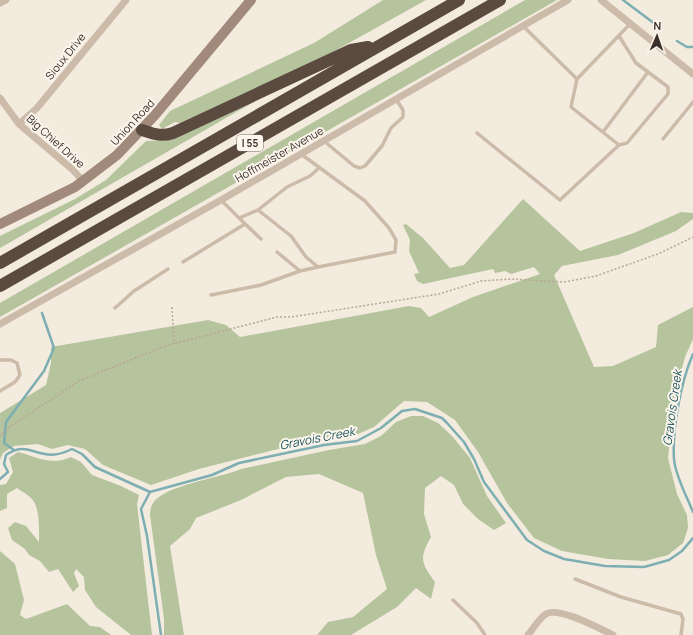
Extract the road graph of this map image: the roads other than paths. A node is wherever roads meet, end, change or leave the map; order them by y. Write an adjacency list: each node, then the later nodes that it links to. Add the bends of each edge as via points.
1 (6, 0): 8 (street)
2 (126, 0): 19 (street, Sioux Drive, via 37,108)
3 (251, 0): 20 (main road, Union Road)
4 (459, 0): 12 (highway, I 55)
5 (500, 0): 41 (highway, I 55)
6 (568, 0): 10 (street, Hoffmeister Avenue)
7 (601, 0): 9 (street)
8 (0, 3)
9 (630, 24): 11 (lane); 14 (street)
10 (523, 26): 15 (lane); 17 (street, Hoffmeister Avenue)
11 (619, 36): 13 (lane, via 636,63); 15 (lane)
12 (378, 45): 20 (highway, via 351,50 173,134 163,136); 36 (highway, I 55)
13 (648, 72): 21 (lane); 25 (lane, via 668,87 668,94 628,143)
14 (693, 74)
15 (578, 79): 21 (lane, via 571,107)
16 (0, 98): 19 (street, Big Chief Drive)
17 (396, 100): 24 (street, Hoffmeister Avenue); 24 (lane, via 403,110 403,117 391,128 382,146 365,166 354,166)
18 (693, 102): 23 (lane)
19 (19, 124): 28 (street, Big Chief Drive)
20 (142, 130): 28 (main road, Union Road, via 116,156)
21 (603, 132): 25 (lane)
22 (477, 133): 25 (lane, via 560,200)
23 (663, 139)
24 (324, 141): 26 (street, Hoffmeister Avenue)
25 (619, 145)
26 (300, 154): 27 (lane); 29 (street, Hoffmeister Avenue)
27 (319, 168): 30 (lane, via 310,176 287,187); 38 (lane, via 364,201 389,228 396,240 395,252)
28 (83, 181): 32 (main road, Union Road)
29 (221, 200): 31 (lane); 44 (street, Hoffmeister Avenue)
30 (258, 210): 31 (lane); 38 (lane, via 291,236 306,257)
31 (239, 218): 33 (lane)
32 (0, 224)
33 (245, 224): 34 (lane); 37 (lane)
34 (261, 239)
35 (277, 252): 40 (lane)
36 (0, 262)
37 (183, 262)
38 (318, 267): 40 (lane)
39 (168, 269): 43 (lane)
40 (300, 271): 42 (lane, via 261,285)
41 (0, 286)
42 (211, 295)
43 (114, 308)
44 (0, 324)
45 (0, 360): 46 (lane, via 17,363 20,375 15,382)
46 (0, 391)
47 (575, 579): 52 (lane, via 621,597 681,614)
48 (453, 600): 49 (lane, via 477,623)
49 (485, 635)
50 (528, 635): 51 (street, via 543,617 556,612)
51 (613, 635)
52 (681, 635)

